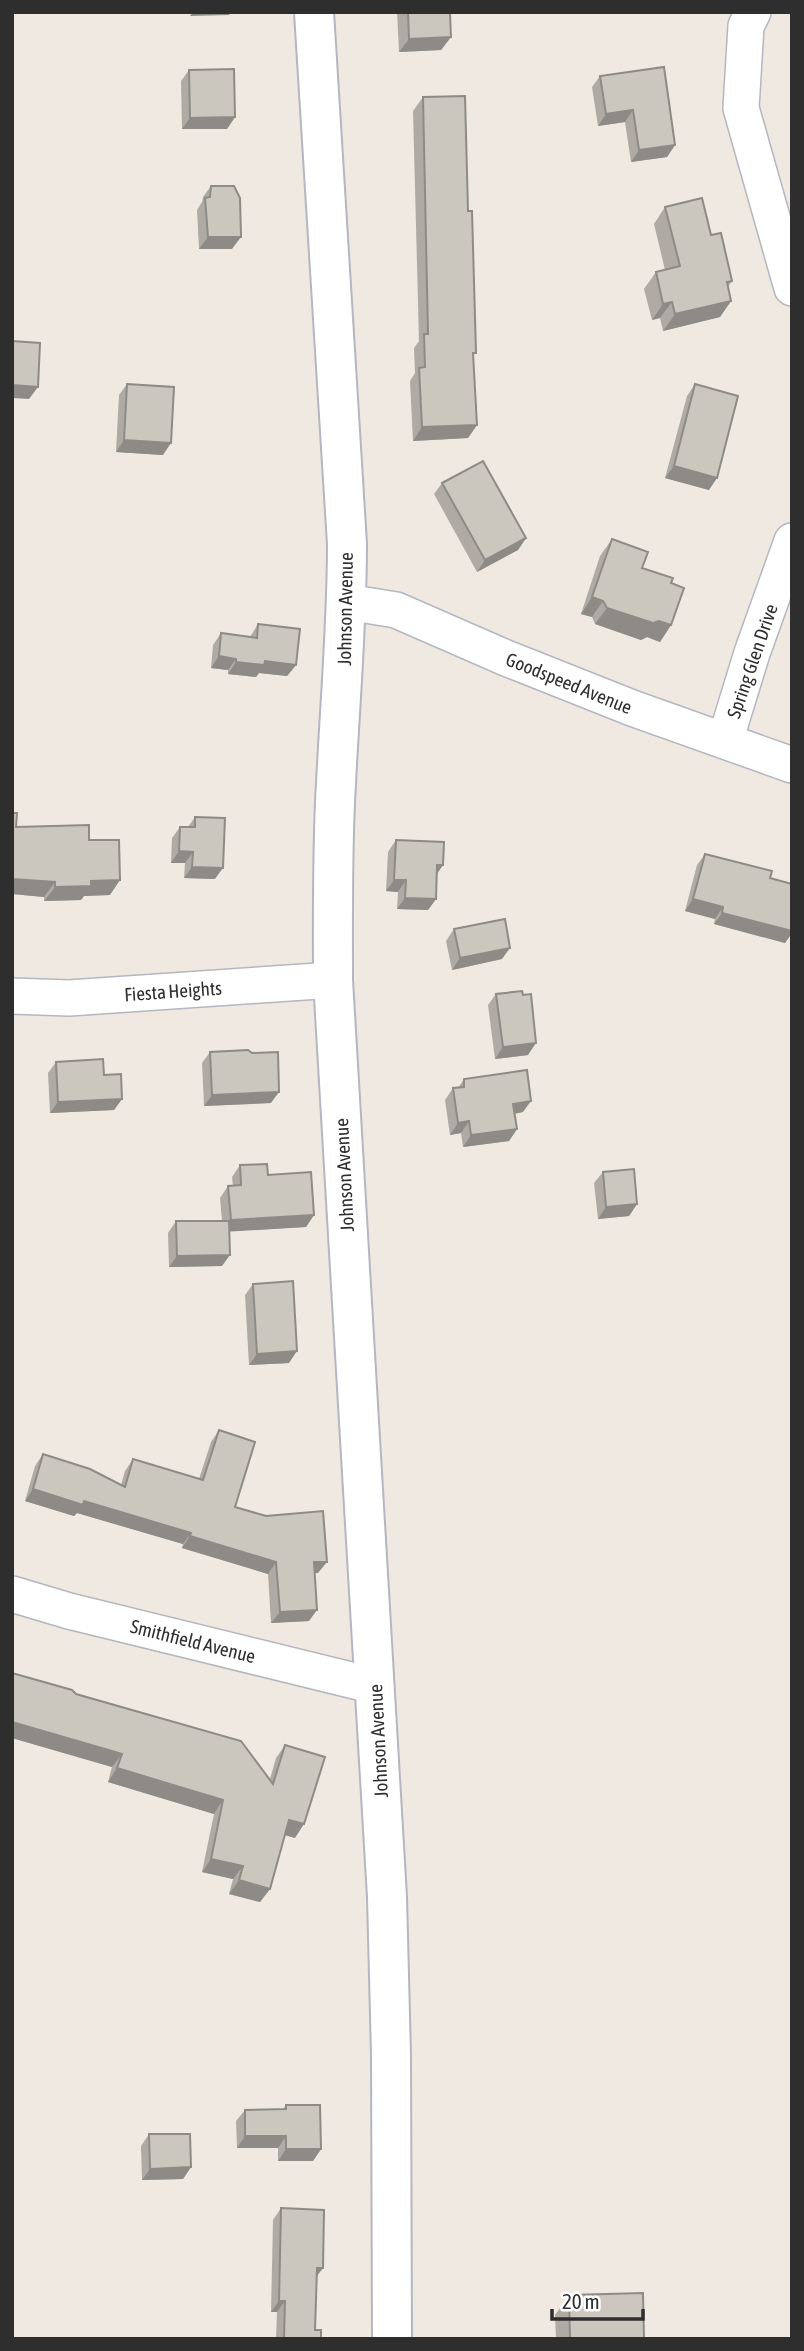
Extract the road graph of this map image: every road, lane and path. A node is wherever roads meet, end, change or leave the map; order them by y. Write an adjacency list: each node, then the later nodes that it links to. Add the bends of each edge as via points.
1 (314, 12): 5 (street, Johnson Avenue)
2 (753, 12): 3 (street, via 746,26 741,108)
3 (792, 288)
4 (792, 541): 6 (street, Spring Glen Drive)
5 (347, 602): 6 (street, Goodspeed Avenue, via 396,610 506,658); 8 (street, Johnson Avenue, via 336,782)
6 (724, 741): 7 (street, Goodspeed Avenue)
7 (792, 765)
8 (333, 981): 9 (street, Fiesta Heights, via 69,998); 11 (street, Johnson Avenue)
9 (12, 996)
10 (12, 1594): 11 (street, Smithfield Avenue)
11 (375, 1686): 12 (street, Johnson Avenue, via 388,1937)
12 (392, 2339)

